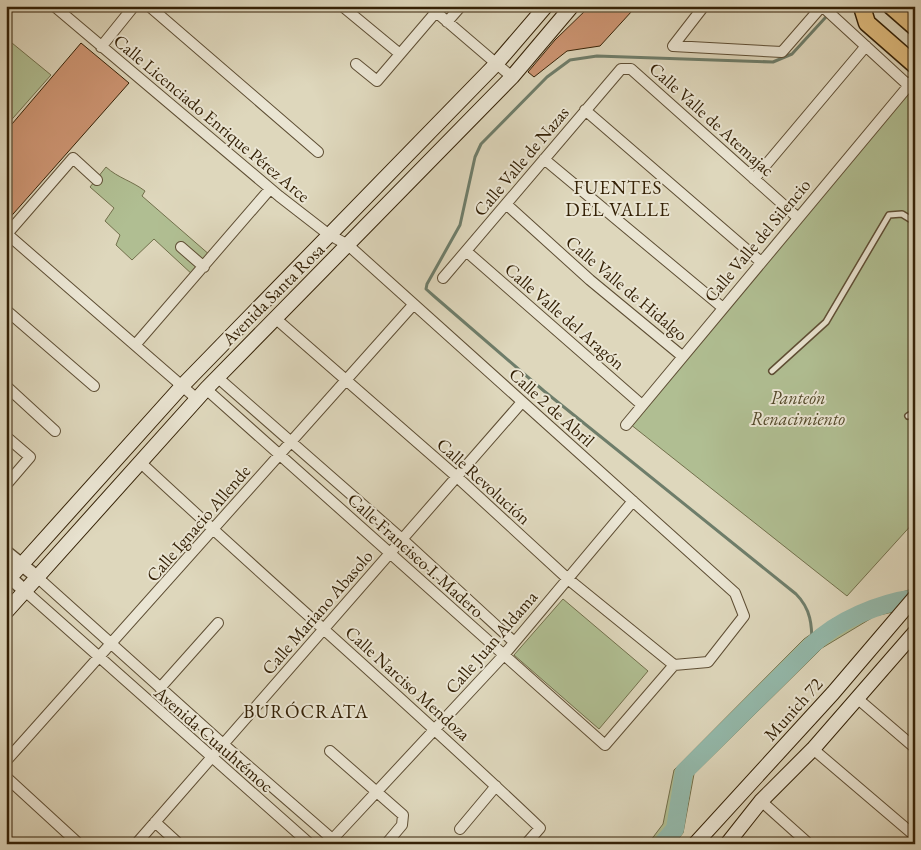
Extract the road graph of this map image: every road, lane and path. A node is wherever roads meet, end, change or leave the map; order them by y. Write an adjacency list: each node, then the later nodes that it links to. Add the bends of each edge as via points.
1 (54, 6): 17 (street, Calle Licenciado Enrique Pérez Arce)
2 (134, 6): 17 (street)
3 (149, 6): 28 (street)
4 (342, 6): 20 (street)
5 (461, 6): 15 (street)
6 (546, 6): 21 (main road, Avenida Santa Rosa)
7 (572, 6): 25 (main road, Avenida Santa Rosa)
8 (704, 6): 12 (street, via 673,44 675,46 782,52)
9 (862, 6): 19 (highway); 23 (highway, via 867,23)
10 (891, 6): 16 (highway)
11 (907, 6): 14 (highway)
12 (824, 8): 18 (street)
13 (432, 9): 15 (street); 20 (street)
14 (915, 13)
15 (447, 22): 21 (street)
16 (915, 27)
17 (101, 46): 32 (street, Calle Licenciado Enrique Pérez Arce)
18 (866, 46): 26 (street); 30 (street)
19 (915, 50)
20 (400, 54): 22 (street, via 378,81)
21 (497, 63): 25 (street); 37 (main road, Avenida Santa Rosa)
22 (356, 64)
23 (915, 65)
24 (626, 68): 27 (street, Calle Valle de Nazas, via 621,69); 30 (street, Calle Valle de Atemajac, via 631,69)
25 (512, 77): 38 (main road, Avenida Santa Rosa)
26 (911, 81): 34 (street, Calle Valle del Silencio)
27 (585, 110): 29 (street, Calle Valle de Nazas); 41 (street)
28 (318, 152)
29 (544, 159): 33 (street, Calle Valle de Nazas); 45 (street)
30 (754, 179): 34 (street, Calle Valle de Atemajac)
31 (98, 180): 36 (street, via 73,158)
32 (270, 189): 37 (street, Calle Licenciado Enrique Pérez Arce); 42 (street)
33 (506, 204): 40 (street, Calle Valle de Nazas); 49 (street, Calle Valle de Hidalgo, via 590,280)
34 (797, 217): 41 (street, Calle Valle del Silencio)
35 (915, 222): 50 (lane, via 902,214 889,214 826,322)
36 (7, 233): 48 (street, Calle Francisco I. Madero)
37 (328, 234): 38 (street, Calle Licenciado Enrique Pérez Arce); 53 (main road, Avenida Santa Rosa)
38 (348, 245): 44 (street, Calle 2 de Abril); 47 (main road, Avenida Santa Rosa)
39 (181, 247): 42 (street)
40 (466, 251): 43 (street, Calle Valle de Nazas); 58 (street, Calle Valle del Aragón)
41 (761, 262): 45 (street, Calle Valle del Silencio)
42 (204, 267): 48 (street)
43 (443, 278)
44 (413, 305): 52 (street, Calle Ignacio Allende); 57 (street, Calle 2 de Abril)
45 (723, 308): 49 (street, Calle Valle del Silencio)
46 (6, 310): 55 (street)
47 (275, 318): 51 (main road, Avenida Santa Rosa); 52 (street, Calle Revolución)
48 (136, 344): 53 (street, Calle Francisco I. Madero)
49 (682, 356): 58 (street, Calle Valle del Silencio)
50 (772, 371)
51 (217, 377): 56 (main road, Avenida Santa Rosa); 64 (street, Calle Francisco I. Madero)
52 (344, 381): 64 (street, Calle Ignacio Allende); 67 (street, Calle Revolución)
53 (183, 385): 56 (street, Calle Francisco I. Madero); 74 (main road, Avenida Santa Rosa)
54 (6, 386): 62 (street)
55 (94, 386)
56 (202, 394): 65 (street, Calle Francisco I. Madero); 66 (main road, Avenida Santa Rosa)
57 (522, 402): 67 (street, Calle Mariano Abasolo); 69 (street, Calle 2 de Abril)
58 (642, 405): 61 (street, Calle Valle del Silencio)
59 (915, 412): 60 (lane)
60 (908, 416)
61 (626, 424)
62 (55, 431)
63 (9, 439): 68 (street, via 30,457)
64 (290, 442): 65 (street, Calle Ignacio Allende); 71 (street, Calle Francisco I. Madero)
65 (278, 455): 70 (street, Calle Ignacio Allende); 73 (street, Calle Francisco I. Madero)
66 (141, 463): 70 (street, Calle Narciso Mendoza); 75 (main road, Avenida Santa Rosa)
67 (457, 477): 71 (street, Calle Mariano Abasolo); 77 (street, Calle Revolución)
68 (8, 478)
69 (633, 501): 77 (street, Calle Juan Aldama); 89 (street, Calle 2 de Abril, via 735,593 744,616 708,662)
70 (213, 531): 82 (street, Calle Narciso Mendoza); 85 (street, Calle Ignacio Allende)
71 (402, 540): 73 (street, Calle Mariano Abasolo); 84 (street, Calle Francisco I. Madero)
72 (6, 552): 74 (street)
73 (391, 552): 82 (street, Calle Mariano Abasolo); 87 (street, Calle Francisco I. Madero)
74 (22, 564): 75 (street); 76 (main road, Avenida Santa Rosa)
75 (37, 577): 78 (main road, Avenida Santa Rosa); 85 (street, Avenida Cuauhtémoc)
76 (7, 578): 78 (street)
77 (568, 579): 84 (street, Calle Juan Aldama); 89 (street, Calle Revolución)
78 (25, 591): 80 (main road, Avenida Santa Rosa); 88 (street, Avenida Cuauhtémoc)
79 (915, 597): 113 (main road, Munich 72)
80 (6, 612)
81 (218, 623): 90 (street)
82 (323, 628): 92 (street, Calle Narciso Mendoza); 93 (street, Calle Mariano Abasolo)
83 (915, 632): 86 (main road)
84 (514, 642): 87 (street, Calle Juan Aldama)
85 (112, 645): 88 (street, Calle Ignacio Allende); 90 (street, Avenida Cuauhtémoc)
86 (910, 645): 91 (main road)
87 (503, 656): 89 (street, Calle Francisco I. Madero, via 605,746); 92 (street, Calle Juan Aldama)
88 (98, 657): 97 (street, Avenida Cuauhtémoc); 98 (street, Calle Ignacio Allende)
89 (674, 665)
90 (160, 688): 93 (street, Avenida Cuauhtémoc)
91 (858, 699): 94 (street); 95 (main road)
92 (435, 729): 100 (street, Calle Narciso Mendoza); 101 (street, Calle Juan Aldama)
93 (223, 744): 97 (street, Calle Mariano Abasolo); 106 (street, Avenida Cuauhtémoc)
94 (915, 748)
95 (813, 749): 102 (main road); 105 (street)
96 (330, 751): 101 (street)
97 (210, 757): 103 (street, Calle Mariano Abasolo); 110 (street, Avenida Cuauhtémoc)
98 (6, 762)
99 (6, 777): 107 (street)
100 (496, 786): 104 (street); 112 (street, Calle Narciso Mendoza, via 540,828)
101 (377, 791): 106 (street, Calle Juan Aldama); 111 (street, via 404,815 402,825)
102 (761, 801): 114 (main road); 115 (street)
103 (155, 822): 108 (street, Calle Mariano Abasolo); 109 (street)
104 (460, 828)
105 (915, 836)
106 (333, 842)
107 (79, 844)
108 (136, 844)
109 (179, 844)
110 (310, 844)
111 (386, 844)
112 (526, 844)
113 (696, 844)
114 (728, 844)
115 (809, 844)

